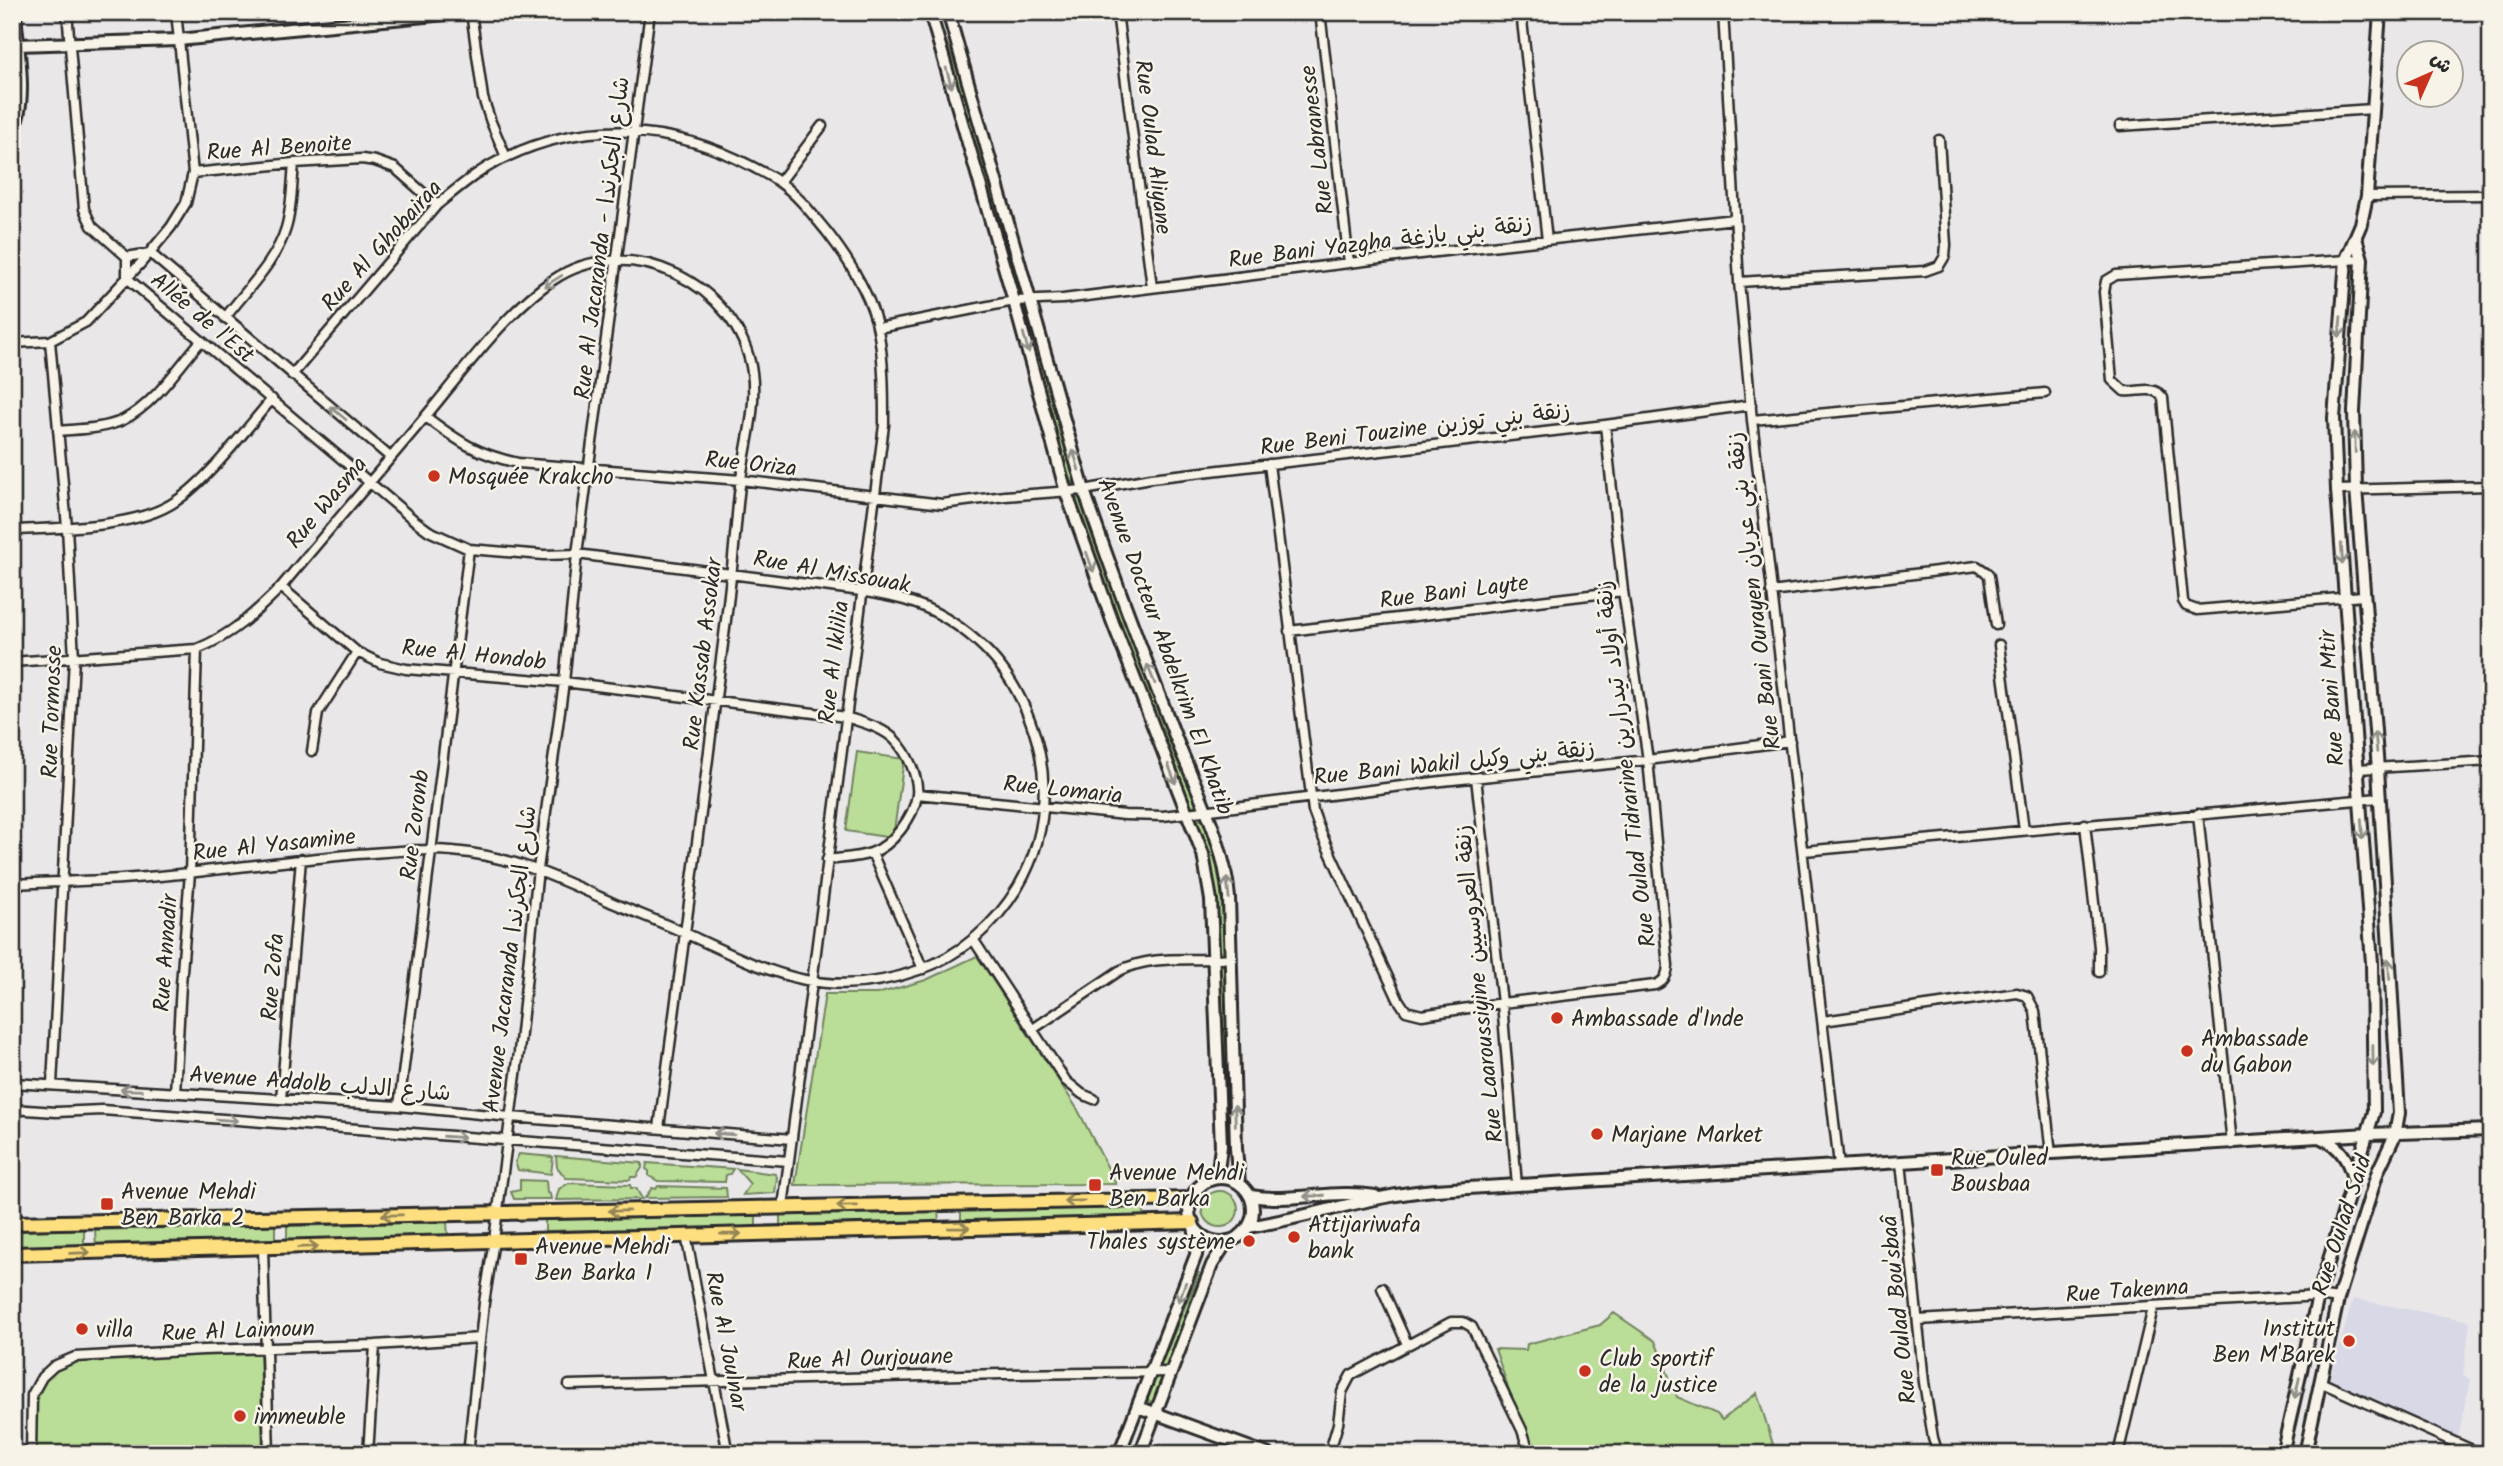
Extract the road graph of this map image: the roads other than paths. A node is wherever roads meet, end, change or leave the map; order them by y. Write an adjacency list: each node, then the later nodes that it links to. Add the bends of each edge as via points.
1 (15, 12): 15 (main road)
2 (66, 12): 14 (street)
3 (176, 12): 13 (street)
4 (469, 12): 13 (main road); 22 (street, via 483,98)
5 (650, 12): 19 (street, Rue Al Jacaranda - شارع الجكرندا)
6 (930, 12): 42 (main road, Avenue Docteur Abdelkrim El Khatib, one-way to 42)
7 (948, 12): 41 (main road, Avenue Docteur Abdelkrim El Khatib)
8 (1118, 12): 40 (street, Rue Oulad Aliyane)
9 (1320, 12): 37 (street, Rue Labranesse)
10 (1521, 12): 31 (street)
11 (1723, 12): 29 (street, Rue Bani Ourayen زنقة بني عريان)
12 (2380, 12): 16 (main road)
13 (178, 40): 14 (main road); 24 (street)
14 (68, 43): 15 (main road); 33 (street, via 84,209 92,226)
15 (17, 45): 20 (main road, via 21,96)
16 (2373, 109): 18 (street); 27 (main road)
17 (822, 126): 25 (street)
18 (2120, 126)
19 (634, 131): 22 (street, Rue Al Ghobairaa, via 577,135); 25 (street, Rue Al Iklilia, via 698,142); 34 (street, Rue Al Jacaranda - شارع الجكرندا)
20 (12, 132)
21 (1939, 140): 39 (street, via 1946,245 1938,266 1925,271)
22 (506, 157): 28 (street, Rue Al Ghobairaa)
23 (294, 163): 24 (street, Rue Al Benoite); 28 (street, Rue Al Benoite, via 362,159 385,164 408,177); 43 (street, via 281,242)
24 (193, 173): 32 (street, via 186,203)
25 (780, 182): 44 (street, Rue Al Iklilia, via 838,247 858,279)
26 (2491, 195): 27 (street)
27 (2367, 196): 30 (main road)
28 (437, 205): 48 (street, Rue Al Ghobairaa)
29 (1735, 219): 31 (street, Rue Bani Yazgha زنقة بني يازغة); 39 (street, Rue Bani Ourayen زنقة بني عريان)
30 (2356, 238): 35 (main road); 36 (main road, Rue Bani Mtir)
31 (1547, 240): 37 (street, Rue Bani Yazgha زنقة بني يازغة)
32 (150, 253): 33 (street, Allée de l'Est); 38 (street); 43 (street, Allée de l'Est)
33 (127, 257): 38 (street, Allée de l'Est)
34 (617, 259): 52 (street, Rue Wasma, one-way to 52, via 582,266 535,293); 58 (street, Rue Al Jacaranda - شارع الجكرندا); 59 (street, Rue Kassab Assokar, via 662,268 699,286 730,319 746,346 754,391)
35 (2346, 259): 36 (street); 64 (main road, Rue Bani Mtir, one-way to 64, via 2334,418); 76 (street, via 2116,275 2106,281 2104,292 2112,380 2129,392 2153,389 2163,398 2186,606 2197,610)
36 (2362, 259): 62 (main road, Rue Bani Mtir, one-way to 36, via 2354,412)
37 (1349, 263): 40 (street, Rue Bani Yazgha زنقة بني يازغة)
38 (127, 278): 45 (street, via 86,322); 46 (street, Allée de l'Est)
39 (1739, 282): 51 (street, Rue Bani Ourayen زنقة بني عريان)
40 (1152, 288): 41 (street, Rue Bani Yazgha زنقة بني يازغة)
41 (1031, 300): 42 (street, Rue Bani Yazgha زنقة بني يازغة); 63 (main road, Avenue Docteur Abdelkrim El Khatib, one-way to 41)
42 (1014, 301): 44 (street, Rue Bani Yazgha زنقة بني يازغة); 65 (main road, Avenue Docteur Abdelkrim El Khatib, one-way to 65)
43 (225, 318): 48 (street, Allée de l'Est)
44 (878, 328): 66 (street, Rue Al Iklilia, via 884,417)
45 (50, 341): 47 (street); 55 (street, Rue Tormosse)
46 (201, 341): 50 (street, Allée de l'Est); 55 (street, via 153,396 124,419)
47 (12, 343)
48 (292, 375): 56 (street, Allée de l'Est, one-way to 48)
49 (2045, 393): 53 (street)
50 (272, 398): 60 (street, Allée de l'Est); 67 (street, via 176,502 130,519)
51 (1751, 405): 53 (street, Rue Bani Ourayen زنقة بني عريان); 54 (street, Rue Beni Touzine زنقة بني توزين)
52 (426, 417): 56 (street, Rue Wasma); 58 (street, Rue Oriza, via 491,457)
53 (1752, 420): 75 (street, Rue Bani Ourayen زنقة بني عريان)
54 (1605, 425): 57 (street, Rue Beni Touzine زنقة بني توزين); 74 (street, Rue Oulad Tidrarine زنقة أولاد تيدرارين)
55 (58, 431): 67 (street, Rue Tormosse)
56 (390, 457): 60 (street, Rue Wasma)
57 (1269, 464): 63 (street, Rue Beni Touzine زنقة بني توزين); 79 (street, Rue Oulad Tidrarine زنقة أولاد تيدرارين)
58 (590, 469): 59 (street, Rue Oriza); 70 (street, Avenue Jacaranda شارع الجكرندا)
59 (741, 480): 66 (street, Rue Oriza); 71 (street, Rue Kassab Assokar)
60 (369, 481): 69 (street, Allée de l'Est, via 429,531); 72 (street, Rue Wasma)
61 (2491, 486): 62 (street)
62 (2356, 488): 64 (street); 77 (main road, Rue Bani Mtir)
63 (1084, 490): 65 (street, Rue Oriza); 101 (main road, Avenue Docteur Abdelkrim El Khatib, one-way to 63)
64 (2337, 490): 76 (main road, Rue Bani Mtir, one-way to 76)
65 (1066, 492): 66 (street, Rue Oriza, via 942,503); 102 (main road, Avenue Docteur Abdelkrim El Khatib, one-way to 102)
66 (875, 496): 73 (street, Rue Al Iklilia)
67 (67, 527): 68 (street); 83 (street, Rue Tormosse)
68 (12, 530)
69 (469, 549): 70 (street, Rue Al Missouak); 85 (street, Rue Zoronb)
70 (577, 554): 71 (street, Rue Al Missouak); 86 (street, Avenue Jacaranda شارع الجكرندا)
71 (732, 573): 73 (street, Rue Al Missouak); 87 (street, Rue Kassab Assokar)
72 (281, 587): 81 (street, Rue Wasma, via 235,630); 82 (street, Rue Al Hondob)
73 (861, 591): 88 (street, Rue Al Iklilia); 100 (street, Rue Al Missouak, via 904,600 942,616 1000,666 1038,739)
74 (1623, 591): 79 (street, Rue Bani Layte); 91 (street, Rue Oulad Tidrarine زنقة أولاد تيدرارين)
75 (1771, 592): 78 (street, via 1977,566 1989,576); 89 (street, Rue Bani Ourayen زنقة بني عريان)
76 (2345, 596): 77 (street); 93 (main road, Rue Bani Mtir)
77 (2363, 596): 94 (main road, Rue Bani Mtir, one-way to 77)
78 (1996, 625)
79 (1289, 631): 97 (street, Rue Oulad Tidrarine زنقة أولاد تيدرارين)
80 (2000, 645): 105 (street)
81 (197, 649): 83 (street, Rue Wasma); 112 (street, Rue Annadir)
82 (357, 652): 85 (street, Rue Al Hondob, via 380,663); 90 (street, via 318,713)
83 (74, 658): 84 (street, Rue Wasma); 113 (street, Rue Tormosse)
84 (12, 662)
85 (454, 673): 86 (street, Rue Al Hondob); 106 (street, Rue Zoronb)
86 (564, 682): 87 (street, Rue Al Hondob); 111 (street, Avenue Jacaranda شارع الجكرندا)
87 (715, 702): 88 (street, Rue Al Hondob); 115 (street, Rue Kassab Assokar)
88 (846, 717): 96 (street, via 876,727 895,740 911,766); 110 (street, Rue Al Iklilia)
89 (1790, 741): 91 (street, Rue Bani Wakil زنقة بني وكيل); 107 (street, Rue Bani Ourayen زنقة بني عريان)
90 (312, 751)
91 (1648, 761): 95 (street, Rue Bani Wakil زنقة بني وكيل); 122 (street, Rue Oulad Tidrarine زنقة أولاد تيدرارين, via 1668,966 1664,979 1655,985)
92 (2491, 761): 94 (street)
93 (2358, 769): 94 (street); 99 (main road, Rue Bani Mtir)
94 (2378, 769): 98 (main road, Rue Bani Mtir)
95 (1476, 778): 97 (street, Rue Bani Wakil زنقة بني وكيل); 122 (street, Rue Laaroussiyine زنقة العروسيين)
96 (918, 794): 100 (street, Rue Lomaria); 108 (street, via 898,832)
97 (1310, 798): 101 (street, Rue Bani Wakil زنقة بني وكيل); 122 (street, Rue Oulad Tidrarine زنقة أولاد تيدرارين, via 1321,833 1406,1011 1422,1015)
98 (2379, 798): 99 (street); 136 (main road, Rue Bani Mtir, one-way to 98, via 2399,1113)
99 (2359, 800): 103 (street); 135 (main road, Rue Bani Mtir, one-way to 135, via 2372,963 2374,1112)
100 (1044, 806): 102 (street, Rue Lomaria, via 1141,817); 116 (street, Rue Al Missouak, via 1028,867 1007,903)
101 (1205, 811): 102 (street, Rue Lomaria); 117 (main road, Avenue Docteur Abdelkrim El Khatib, one-way to 101, via 1226,876)
102 (1187, 814): 118 (main road, Avenue Docteur Abdelkrim El Khatib, via 1208,876)
103 (2199, 814): 104 (street); 140 (street)
104 (2085, 824): 105 (street); 120 (street)
105 (2024, 830): 107 (street)
106 (430, 850): 109 (street, Rue Al Yasamine); 111 (street, Rue Al Yasamine, via 483,855); 130 (street, Rue Zoronb)
107 (1804, 851): 123 (street, Rue Bani Ourayen زنقة بني عريان)
108 (872, 853): 110 (street); 119 (street)
109 (301, 859): 112 (street, Rue Al Yasamine); 128 (street, Rue Zofa)
110 (827, 859): 121 (street, Rue Al Iklilia)
111 (538, 869): 115 (street, Rue Al Missouak); 132 (street, Avenue Jacaranda شارع الجكرندا)
112 (190, 873): 113 (street, Rue Al Yasamine); 127 (street, Rue Annadir)
113 (64, 881): 114 (street, Rue Al Yasamine); 126 (street, Rue Tormosse)
114 (12, 884)
115 (686, 933): 121 (street, Rue Al Missouak, via 752,964); 133 (street, Rue Kassab Assokar)
116 (973, 939): 119 (street, Rue Al Missouak); 124 (street)
117 (1232, 958): 118 (street); 147 (main road, Avenue Docteur Abdelkrim El Khatib, one-way to 117)
118 (1213, 960): 124 (street, via 1150,960 1126,967); 145 (main road, Avenue Docteur Abdelkrim El Khatib, via 1221,1146)
119 (923, 969): 121 (street, Rue Al Missouak, via 870,984)
120 (2099, 972)
121 (812, 982): 138 (street, Rue Al Iklilia)
122 (1502, 1003): 148 (street, Rue Laaroussiyine زنقة العروسيين)
123 (1823, 1021): 141 (street, via 2018,993 2027,996 2035,1011); 144 (street, Rue Bani Ourayen زنقة بني عريان)
124 (1033, 1029): 129 (street, via 1066,1081)
125 (12, 1083): 126 (street, Avenue Addolb شارع الدلب)
126 (52, 1085): 127 (street, Avenue Addolb شارع الدلب, one-way to 126)
127 (176, 1093): 128 (street, Avenue Addolb شارع الدلب)
128 (281, 1099): 130 (street, Avenue Addolb شارع الدلب)
129 (1094, 1099)
130 (400, 1106): 132 (street, Avenue Addolb شارع الدلب)
131 (12, 1109): 139 (street, Avenue Addolb شارع الدلب, one-way to 139, via 102,1110)
132 (509, 1117): 133 (street, Avenue Addolb شارع الدلب); 139 (street, Avenue Jacaranda شارع الجكرندا)
133 (659, 1128): 138 (street, Avenue Addolb شارع الدلب, one-way to 133)
134 (2491, 1130): 136 (main road)
135 (2368, 1134): 136 (main road); 137 (main road); 146 (main road, Rue Oulad Said)
136 (2395, 1135): 164 (main road, Rue Oulad Said, via 2378,1171)
137 (2320, 1138): 140 (main road); 146 (main road, via 2343,1153)
138 (792, 1139): 142 (street, Rue Al Iklilia)
139 (506, 1141): 142 (street, Avenue Addolb شارع الدلب); 153 (street, Avenue Jacaranda شارع الجكرندا)
140 (2232, 1144): 141 (main road)
141 (2051, 1154): 143 (main road)
142 (789, 1161): 152 (street, Rue Al Iklilia)
143 (1900, 1162): 144 (main road); 166 (street, Rue Oulad Bou'sbaâ)
144 (1839, 1165): 148 (main road)
145 (1213, 1179): 147 (main road); 151 (main road, via 1200,1186)
146 (2353, 1179): 163 (main road, Rue Oulad Said)
147 (1240, 1184): 149 (main road)
148 (1517, 1186): 150 (main road)
149 (1250, 1196): 150 (main road, one-way to 149); 156 (main road, via 1253,1212)
150 (1378, 1197): 156 (main road)
151 (1191, 1199): 152 (main road, one-way to 152); 155 (main road)
152 (783, 1207): 153 (main road, one-way to 153)
153 (497, 1213): 154 (main road, one-way to 154); 158 (street, Avenue Jacaranda شارع الجكرندا)
154 (12, 1223)
155 (1193, 1224): 157 (main road, one-way to 155); 159 (main road, via 1209,1239); 171 (main road, one-way to 171, via 1196,1255)
156 (1248, 1227): 159 (main road)
157 (686, 1235): 158 (main road); 173 (street, Rue Al Joulnar)
158 (494, 1240): 160 (main road, one-way to 158); 167 (street, Avenue Jacaranda شارع الجكرندا)
159 (1227, 1241): 172 (main road, via 1212,1265)
160 (263, 1248): 161 (main road, one-way to 160); 170 (street)
161 (12, 1254)
162 (1382, 1288): 169 (street)
163 (2318, 1296): 164 (street, Rue Takenna); 165 (street, Rue Takenna); 190 (main road, Rue Oulad Said, one-way to 190)
164 (2338, 1299): 174 (main road, Rue Oulad Said)
165 (2153, 1308): 166 (street, Rue Takenna); 189 (street)
166 (1919, 1320): 188 (street, Rue Oulad Bou'sbaâ)
167 (480, 1338): 168 (street, Rue Al Laimoun); 181 (street, Avenue Jacaranda شارع الجكرندا)
168 (375, 1345): 170 (street, Rue Al Laimoun); 180 (street)
169 (1407, 1345): 186 (street, via 1355,1371 1349,1379); 187 (street, via 1451,1322 1463,1321 1472,1327)
170 (266, 1348): 178 (street, Rue Al Laimoun, via 92,1354 66,1360 42,1377 32,1395); 179 (street)
171 (1153, 1371): 172 (street, Rue Al Ourjouane); 173 (street, Rue Al Ourjouane); 176 (main road)
172 (1172, 1372): 177 (main road)
173 (716, 1381): 175 (street, Rue Al Ourjouane); 182 (street, Rue Al Joulnar)
174 (2320, 1382): 191 (main road, Rue Oulad Said); 192 (street)
175 (569, 1385)
176 (1139, 1406): 177 (main road); 183 (main road)
177 (1156, 1413): 184 (main road); 185 (main road)
178 (31, 1454)
179 (269, 1454)
180 (368, 1454)
181 (468, 1454)
182 (728, 1454)
183 (1119, 1454)
184 (1140, 1454)
185 (1267, 1454)
186 (1329, 1454)
187 (1530, 1454)
188 (1938, 1454)
189 (2118, 1454)
190 (2282, 1454)
191 (2305, 1454)
192 (2481, 1454)

